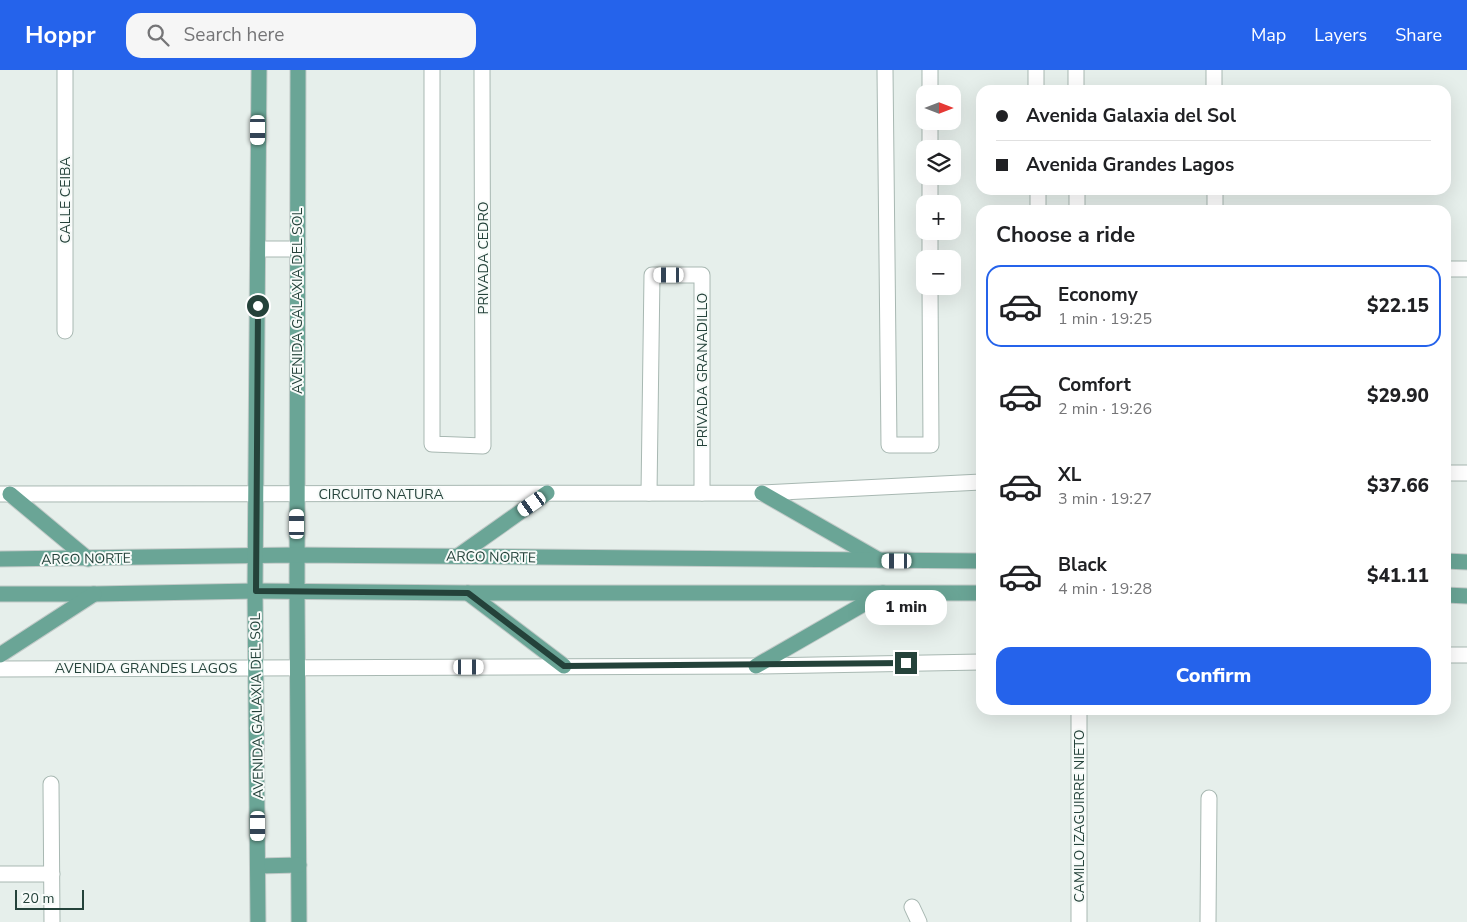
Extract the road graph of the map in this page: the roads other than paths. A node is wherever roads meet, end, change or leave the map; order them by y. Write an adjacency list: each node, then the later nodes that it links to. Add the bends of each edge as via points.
1 (65, 70): 20 (street, CALLE CEIBA)
2 (259, 70): 15 (main road, AVENIDA GALAXIA DEL SOL)
3 (298, 70): 16 (main road, AVENIDA GALAXIA DEL SOL)
4 (432, 70): 5 (street, PRIVADA CEDRO, via 432,444 483,446)
5 (482, 70)
6 (885, 70): 19 (street, via 890,445 931,445)
7 (930, 70): 11 (street)
8 (1036, 70): 12 (street)
9 (1076, 70): 13 (street)
10 (1214, 70): 14 (street)
11 (930, 85)
12 (1036, 85)
13 (1076, 85)
14 (1214, 85)
15 (258, 249): 16 (street); 27 (main road, AVENIDA GALAXIA DEL SOL)
16 (298, 249): 28 (main road, AVENIDA GALAXIA DEL SOL)
17 (1451, 269): 18 (street)
18 (1467, 269)
19 (930, 295)
20 (65, 331)
21 (1451, 473): 22 (street)
22 (1467, 473)
23 (976, 482): 25 (street, CIRCUITO NATURA)
24 (702, 493): 25 (street, CIRCUITO NATURA); 30 (street, CIRCUITO NATURA); 30 (street, PRIVADA GRANADILLO, via 702,275 652,275)
25 (762, 493): 36 (main road)
26 (5, 494): 27 (street, CIRCUITO NATURA); 35 (main road)
27 (257, 494): 28 (street, CIRCUITO NATURA); 32 (main road, AVENIDA GALAXIA DEL SOL)
28 (297, 494): 29 (street, CIRCUITO NATURA); 31 (main road, AVENIDA GALAXIA DEL SOL)
29 (547, 494): 30 (street, CIRCUITO NATURA); 33 (main road)
30 (649, 494)
31 (297, 555): 32 (main road, ARCO NORTE); 33 (main road, ARCO NORTE); 41 (main road, AVENIDA GALAXIA DEL SOL)
32 (256, 556): 35 (main road, ARCO NORTE); 40 (main road, AVENIDA GALAXIA DEL SOL)
33 (458, 556): 36 (main road, ARCO NORTE)
34 (0, 559): 35 (main road, ARCO NORTE)
35 (88, 559)
36 (880, 561): 37 (main road, ARCO NORTE)
37 (976, 561)
38 (1451, 562): 39 (main road)
39 (1467, 562)
40 (256, 591): 41 (main road); 46 (main road); 55 (main road, AVENIDA GALAXIA DEL SOL)
41 (297, 592): 43 (main road); 56 (main road, AVENIDA GALAXIA DEL SOL)
42 (884, 592): 43 (main road); 44 (main road); 54 (main road)
43 (468, 593): 53 (main road)
44 (976, 593)
45 (0, 594): 46 (main road)
46 (94, 594): 49 (main road)
47 (1451, 596): 48 (main road)
48 (1467, 596)
49 (0, 655)
50 (1451, 655): 51 (street)
51 (1467, 655)
52 (976, 662): 54 (street, AVENIDA GRANDES LAGOS)
53 (564, 666): 54 (street, AVENIDA GRANDES LAGOS); 56 (street, AVENIDA GRANDES LAGOS)
54 (756, 666)
55 (257, 668): 56 (street, AVENIDA GRANDES LAGOS); 57 (street, AVENIDA GRANDES LAGOS); 62 (main road, AVENIDA GALAXIA DEL SOL)
56 (298, 668): 61 (main road, AVENIDA GALAXIA DEL SOL)
57 (0, 669)
58 (1080, 715): 70 (street, CAMILO IZAGUIRRE NIETO)
59 (51, 784): 64 (street)
60 (1209, 798): 71 (street)
61 (299, 865): 62 (main road); 68 (main road, AVENIDA GALAXIA DEL SOL)
62 (258, 866): 67 (main road, AVENIDA GALAXIA DEL SOL)
63 (0, 874): 64 (street)
64 (52, 874): 66 (street)
65 (912, 907): 69 (street)
66 (52, 922)
67 (258, 922)
68 (300, 922)
69 (919, 922)
70 (1079, 922)
71 (1208, 922)

